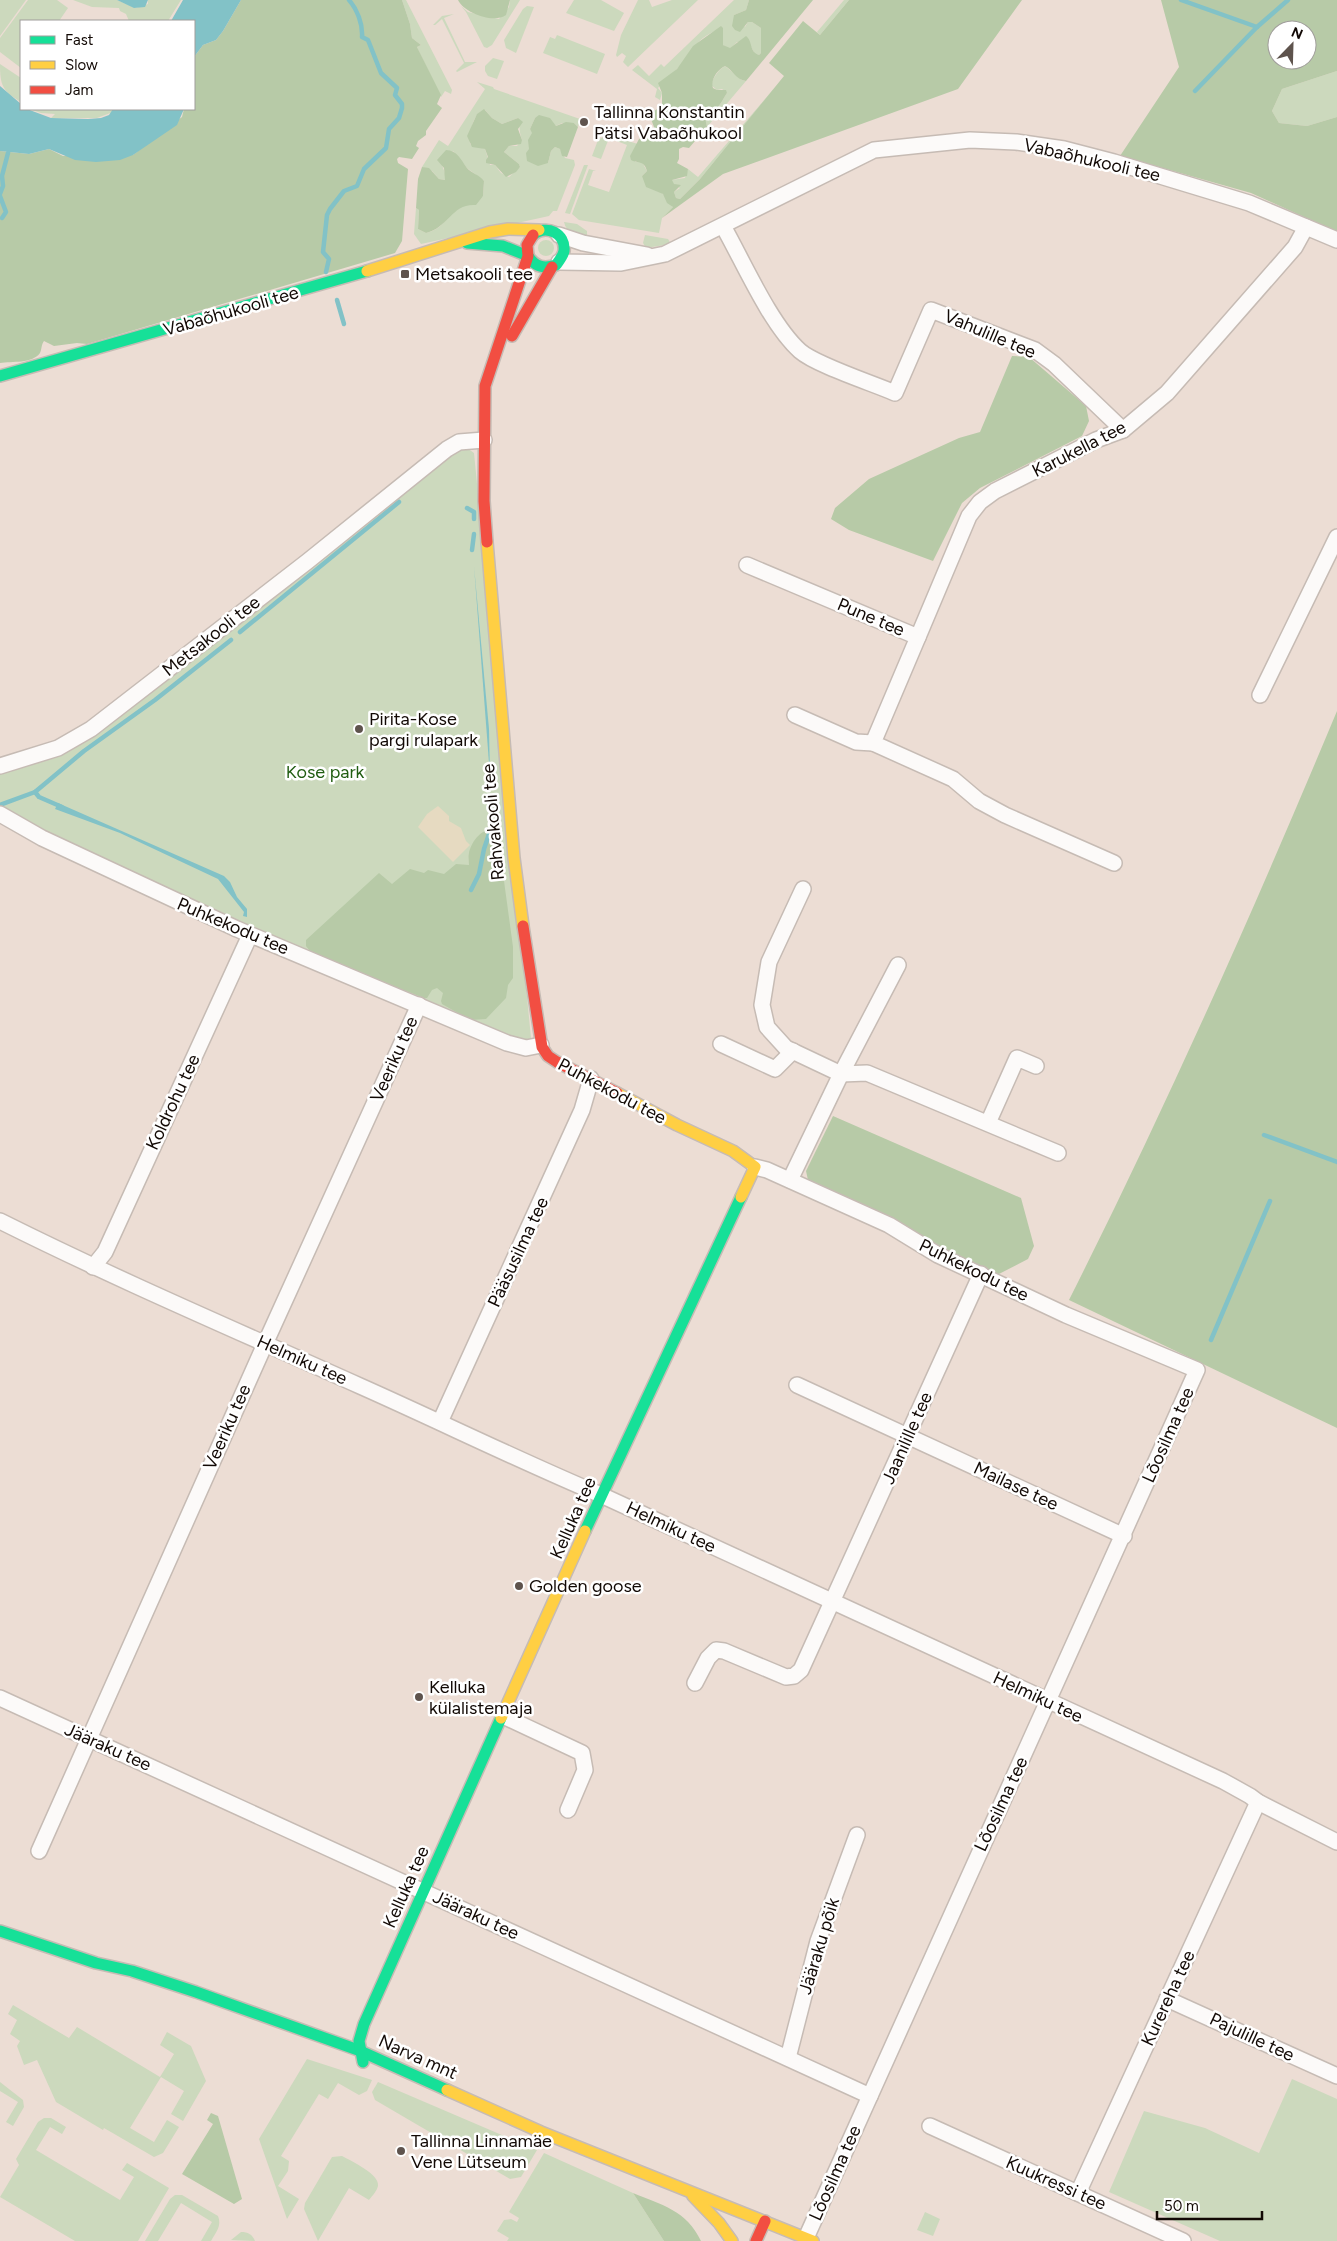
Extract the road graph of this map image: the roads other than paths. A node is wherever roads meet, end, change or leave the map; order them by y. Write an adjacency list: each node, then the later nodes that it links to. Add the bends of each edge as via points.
1 (723, 226): 2 (street, Vabaõhukooli tee, via 874,150 970,140 1064,149 1249,203); 8 (street, Vabaõhukooli tee, via 665,254); 12 (street, Vahulille tee, via 777,322 800,351 822,363 895,393 931,310 1035,350)
2 (1306, 227): 5 (street, Vabaõhukooli tee); 12 (street, Karukella tee, via 1295,247 1167,393)
3 (539, 230): 4 (street, via 551,230); 6 (street, Vabaõhukooli tee, via 495,230); 7 (street, via 526,243)
4 (560, 235): 8 (street, Vabaõhukooli tee, via 583,243); 9 (street, via 565,249)
5 (1337, 240)
6 (461, 242): 7 (street, Vabaõhukooli tee, via 500,246); 10 (street, Vabaõhukooli tee, via 267,302)
7 (528, 256): 9 (street, via 540,267); 11 (street, Rahvakooli tee, via 488,373)
8 (651, 256): 9 (street, Vabaõhukooli tee, via 621,263)
9 (556, 264): 11 (street, Rahvakooli tee, via 513,334)
10 (0, 376)
11 (484, 414): 13 (street, Rahvakooli tee)
12 (1123, 430): 16 (street, Karukella tee, via 1096,440 980,502 970,516)
13 (484, 440): 20 (street, Metsakooli tee, via 464,441 447,449 90,729 58,748); 28 (street, Rahvakooli tee, via 487,548 514,858)
14 (1337, 537): 17 (street)
15 (747, 565): 16 (street, Pune tee)
16 (918, 637): 19 (street, Pune tee)
17 (1260, 694)
18 (795, 715): 19 (street, via 856,742)
19 (873, 743): 22 (street, via 953,779 979,801 1005,815)
20 (0, 766)
21 (0, 814): 24 (street, Puhkekodu tee, via 42,838)
22 (1114, 863)
23 (803, 889): 29 (street, via 769,962 762,1006 767,1027 786,1048)
24 (250, 935): 26 (street, Puhkekodu tee); 38 (street, Koldrohu tee, via 105,1252)
25 (898, 965): 31 (street)
26 (419, 1005): 28 (street, Puhkekodu tee, via 515,1046 530,1048); 40 (street, Veeriku tee)
27 (721, 1044): 29 (street, via 775,1069)
28 (541, 1045): 32 (street, Puhkekodu tee, via 552,1059)
29 (793, 1051): 31 (street)
30 (1036, 1066): 33 (street, via 1017,1058)
31 (841, 1074): 33 (street, via 867,1073); 36 (street)
32 (591, 1079): 35 (street, Puhkekodu tee, via 733,1151); 43 (street, Pääsusilma tee, via 582,1110)
33 (988, 1124): 34 (street)
34 (1058, 1153)
35 (755, 1167): 36 (street, Puhkekodu tee); 45 (street, Kelluka tee)
36 (790, 1180): 39 (street, Puhkekodu tee, via 889,1225 938,1255)
37 (0, 1221): 38 (street, Helmiku tee)
38 (93, 1267): 40 (street, Helmiku tee)
39 (981, 1274): 41 (street, Puhkekodu tee, via 1066,1315); 44 (street, Jaanilille tee)
40 (265, 1344): 43 (street, Helmiku tee); 52 (street, Veeriku tee)
41 (1197, 1370): 46 (street, Lõosilma tee)
42 (796, 1385): 44 (street, Mailase tee)
43 (440, 1422): 45 (street, Helmiku tee, via 520,1461)
44 (908, 1436): 46 (street, Mailase tee); 47 (street, Jaanilille tee)
45 (602, 1495): 47 (street, Helmiku tee); 51 (street, Kelluka tee)
46 (1124, 1536): 50 (street, Lõosilma tee)
47 (832, 1602): 48 (street, Jaanilille tee, via 801,1670 794,1676 786,1677 716,1650); 50 (street, Helmiku tee)
48 (695, 1683)
49 (0, 1698): 52 (street, Jääraku tee)
50 (1048, 1702): 53 (street, Helmiku tee, via 1223,1781); 66 (street, Lõosilma tee)
51 (503, 1716): 54 (street, via 582,1752 585,1770); 58 (street, Kelluka tee)
52 (89, 1738): 57 (street, Veeriku tee); 58 (street, Jääraku tee)
53 (1258, 1802): 56 (street, Helmiku tee); 61 (street, Kurereha tee)
54 (568, 1810)
55 (857, 1835): 63 (street, Jääraku põik, via 818,1941)
56 (1337, 1842)
57 (39, 1851)
58 (424, 1891): 62 (street, Kelluka tee, via 370,2010 358,2041); 63 (street, Jääraku tee)
59 (0, 1931): 60 (street, Narva mnt)
60 (96, 1963): 62 (street, Narva mnt, via 196,1992); 64 (street)
61 (1167, 1999): 65 (street, Pajulille tee); 70 (street, Kurereha tee)
62 (358, 2050): 64 (street); 68 (street, Narva mnt)
63 (788, 2058): 66 (street, Jääraku tee)
64 (363, 2062): 68 (street)
65 (1337, 2076)
66 (870, 2096): 72 (street, Lõosilma tee)
67 (930, 2126): 70 (street, Kuukressi tee)
68 (541, 2132): 69 (street, Narva mnt)
69 (687, 2190): 71 (street, Narva mnt); 73 (street, via 720,2223)
70 (1078, 2193): 76 (street, Kuukressi tee)
71 (760, 2219): 72 (street, Narva mnt); 74 (street, via 742,2229); 75 (street)
72 (809, 2239)
73 (732, 2241)
74 (738, 2241)
75 (756, 2241)
76 (1183, 2241)

